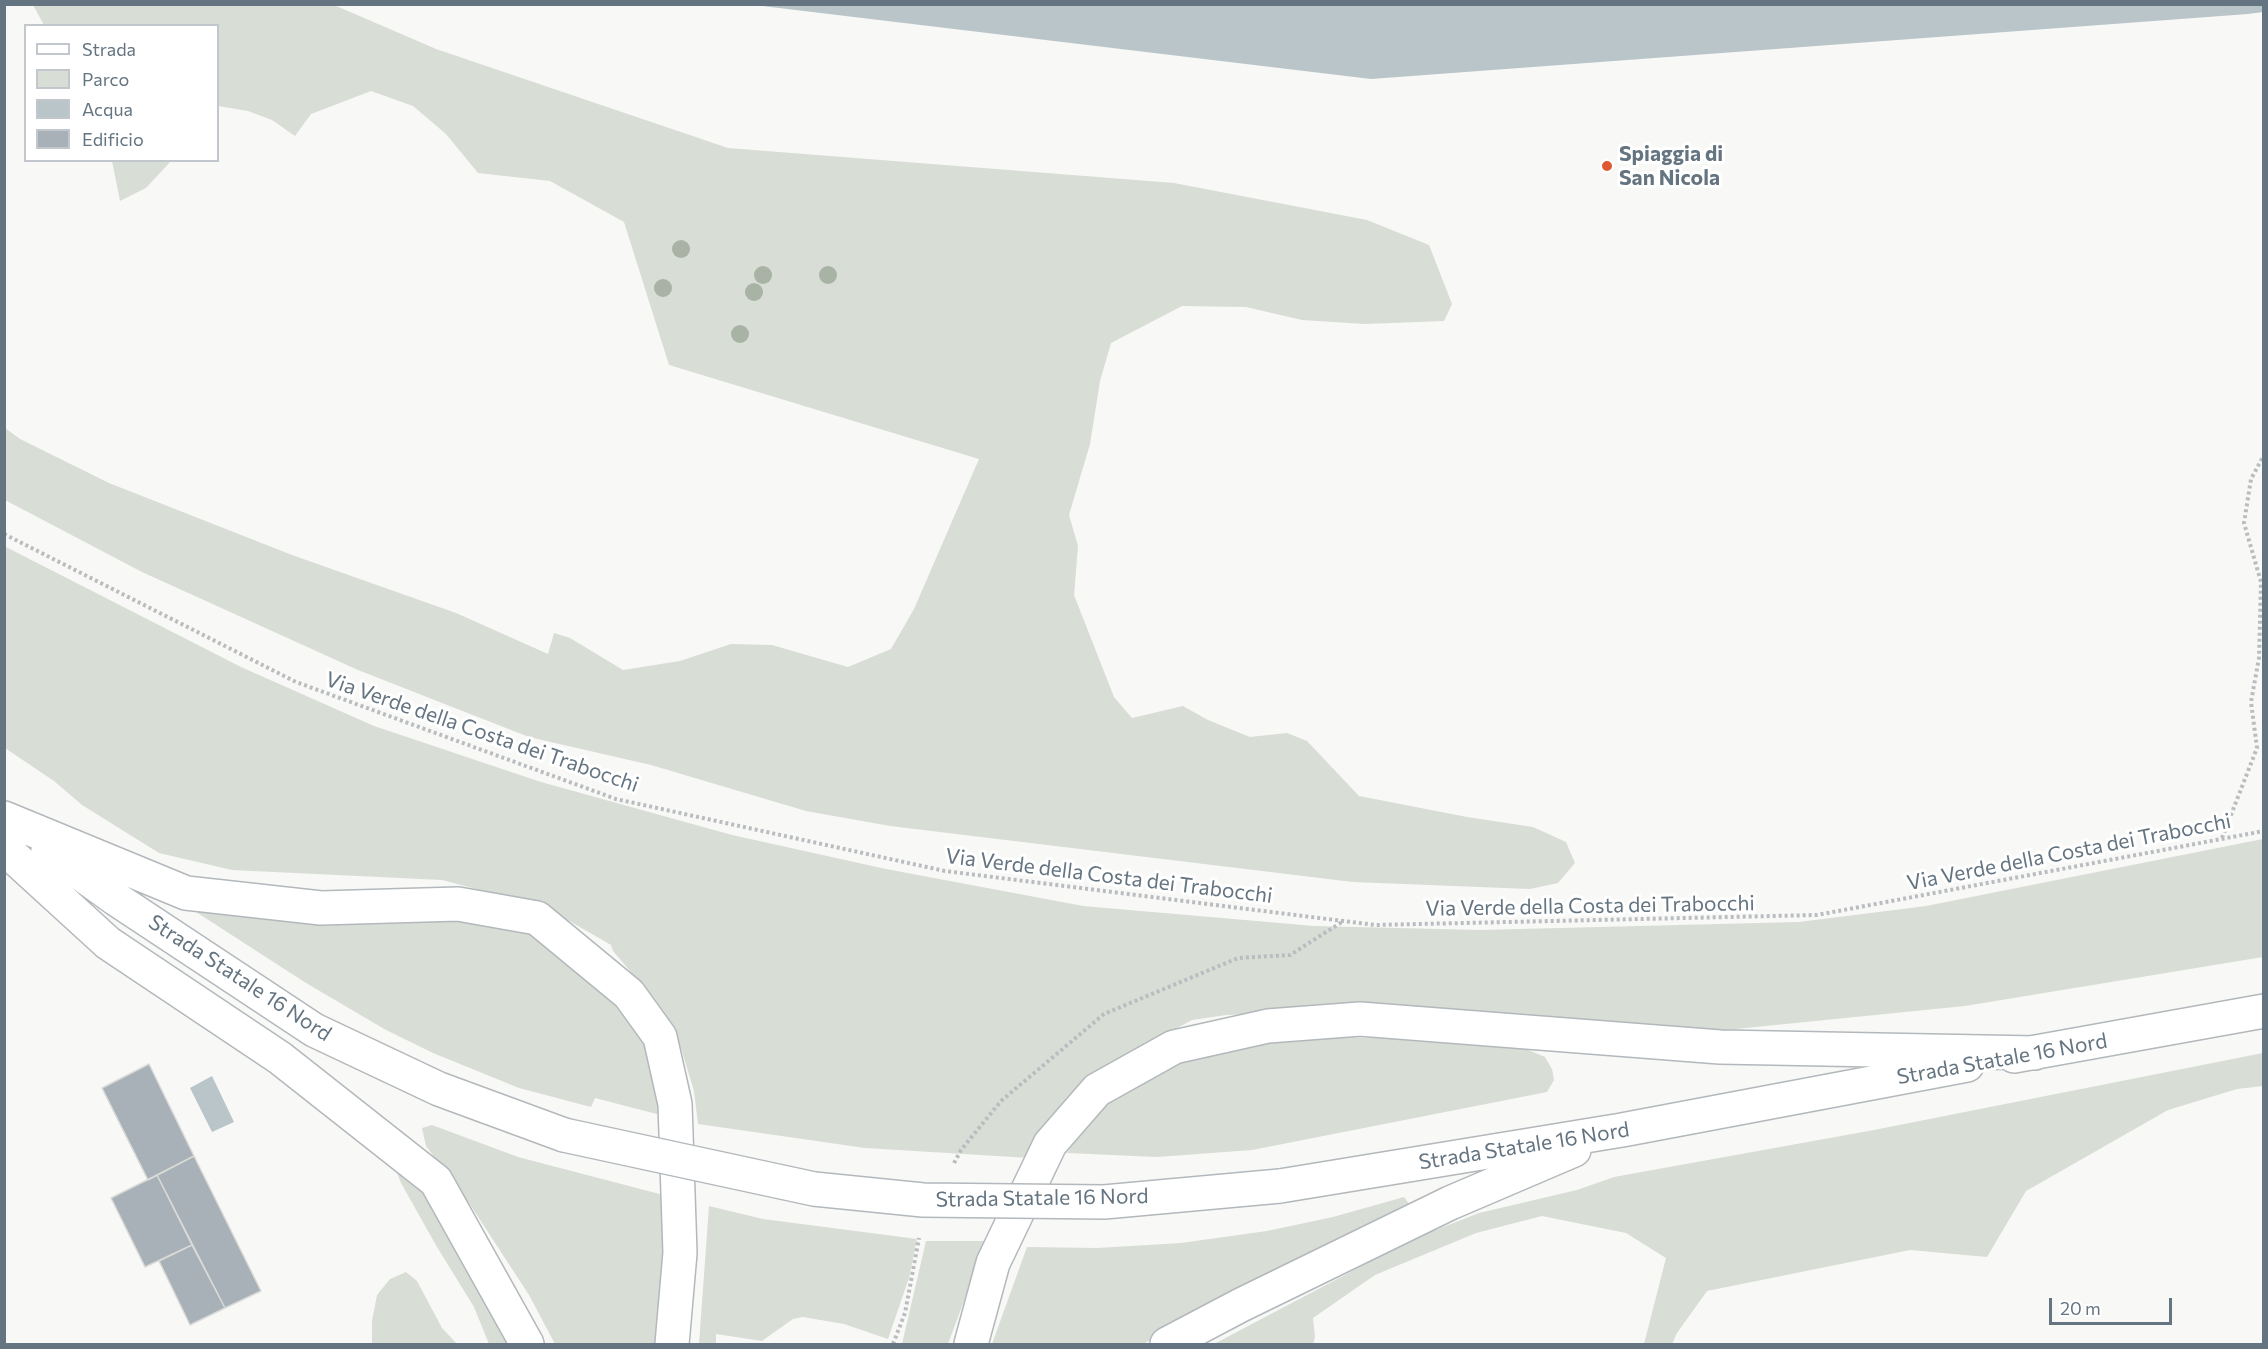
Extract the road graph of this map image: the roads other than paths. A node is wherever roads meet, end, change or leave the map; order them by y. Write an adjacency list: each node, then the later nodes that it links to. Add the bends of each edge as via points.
1 (4, 819): 5 (main road, Strada Statale 16 Nord, bridge, via 116,899 314,1030 439,1089 564,1135 814,1189 923,1200 1104,1202 1280,1186); 7 (main road, via 186,893 321,908 458,904 537,918 629,994 660,1037 675,1104 680,1253)
2 (4, 848): 6 (main road, via 108,943 280,1058 436,1181)
3 (2264, 1011): 4 (main road, Strada Statale 16 Nord)
4 (2035, 1053): 5 (main road, Strada Statale 16 Nord); 8 (main road, via 1720,1047 1360,1018 1268,1026 1174,1047 1097,1090 1050,1144 993,1263)
5 (1622, 1130): 9 (main road, via 1450,1203)
6 (527, 1344)
7 (672, 1344)
8 (971, 1344)
9 (1167, 1344)

